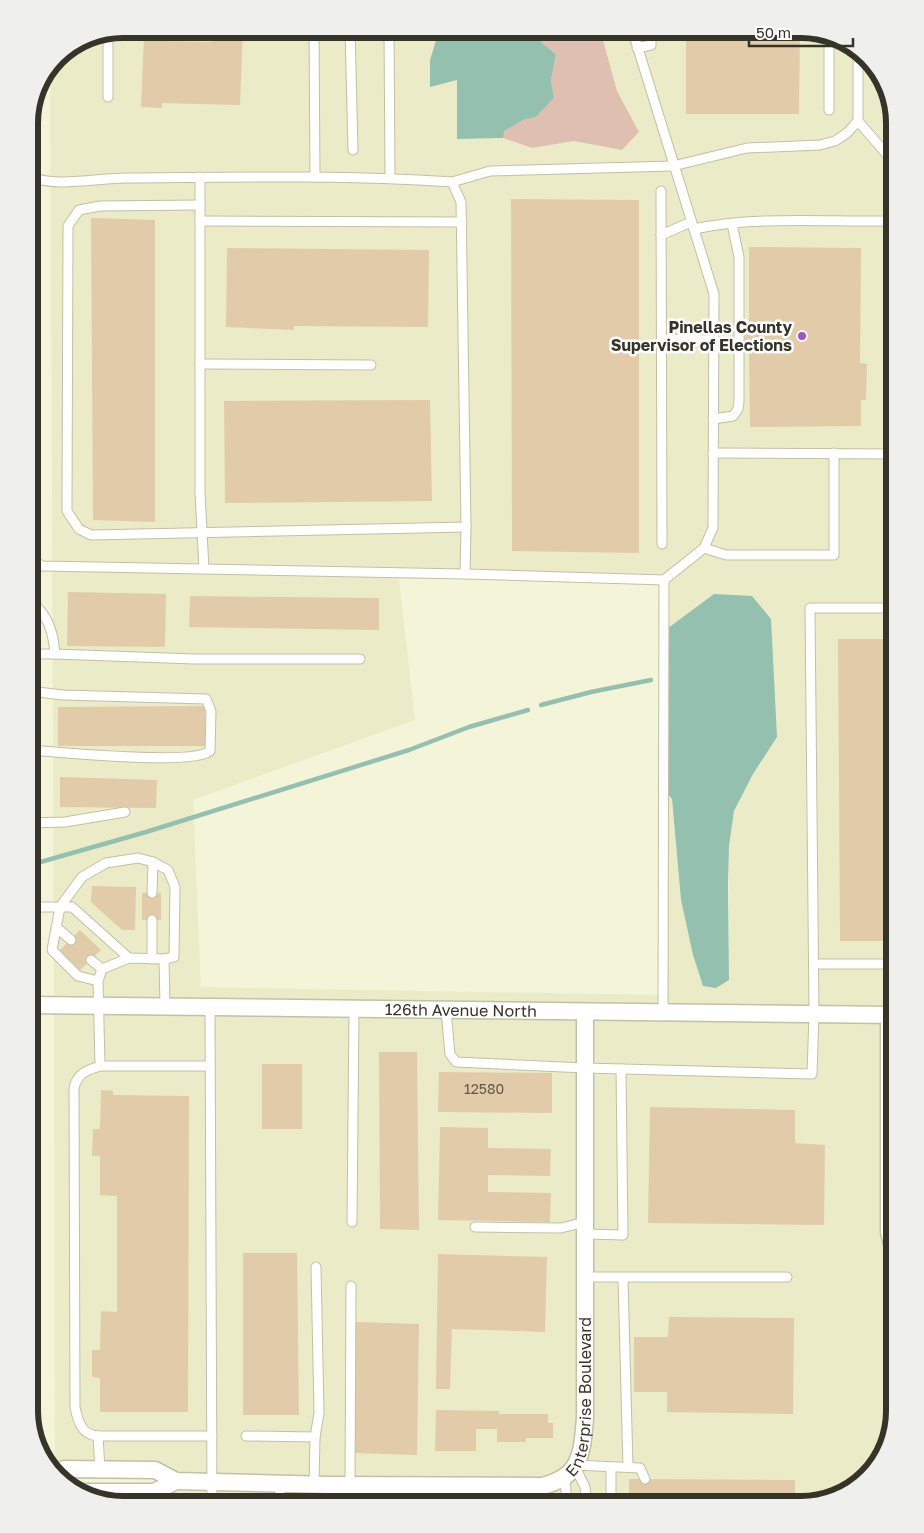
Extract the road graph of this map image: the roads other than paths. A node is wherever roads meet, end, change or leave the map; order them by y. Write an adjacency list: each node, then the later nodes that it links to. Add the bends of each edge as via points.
1 (314, 38): 17 (lane)
2 (350, 38): 13 (lane)
3 (389, 38): 18 (lane)
4 (635, 38): 8 (lane)
5 (650, 38): 8 (lane, via 650,45)
6 (108, 39): 10 (lane)
7 (829, 42): 11 (lane)
8 (638, 48): 15 (lane)
9 (858, 59): 12 (lane)
10 (108, 97)
11 (829, 110)
12 (858, 121): 14 (lane); 15 (lane, via 835,141 820,145 747,148)
13 (353, 150)
14 (886, 151)
15 (673, 166): 20 (lane, via 490,171); 27 (lane)
16 (200, 177): 17 (lane); 19 (lane); 22 (lane)
17 (314, 177): 18 (lane)
18 (390, 178): 20 (lane)
19 (38, 180)
20 (452, 182): 25 (lane, via 462,202)
21 (661, 191): 28 (lane)
22 (200, 205): 23 (lane); 38 (lane, via 100,206 79,210 68,226 67,511 79,529 92,535)
23 (200, 221): 25 (lane); 31 (lane)
24 (886, 221): 26 (lane)
25 (462, 222): 37 (lane)
26 (732, 224): 27 (lane); 33 (lane, via 738,257 739,402 733,416)
27 (692, 225): 28 (lane); 30 (lane, via 714,294)
28 (661, 235): 29 (lane)
29 (662, 339): 30 (lane); 39 (lane)
30 (714, 340): 33 (lane)
31 (200, 364): 32 (lane); 38 (lane)
32 (371, 365)
33 (713, 419): 34 (lane)
34 (713, 453): 35 (lane); 40 (lane, via 713,528)
35 (834, 453): 36 (lane); 40 (lane, via 834,556 726,555)
36 (886, 454)
37 (466, 527): 38 (lane); 43 (lane)
38 (202, 532): 42 (lane)
39 (662, 544)
40 (704, 548): 44 (lane)
41 (38, 564): 42 (lane)
42 (204, 570): 43 (lane)
43 (465, 574): 44 (lane)
44 (664, 580): 76 (lane)
45 (38, 607): 48 (lane, via 54,632)
46 (886, 608): 65 (lane, via 810,608)
47 (38, 654): 48 (lane)
48 (55, 654): 49 (lane, via 184,659)
49 (360, 659)
50 (38, 692): 51 (lane, via 206,699 211,711 210,751 206,754 151,757)
51 (38, 751)
52 (125, 812): 53 (lane)
53 (38, 823)
54 (153, 862): 55 (lane); 57 (lane, via 138,858 106,863 82,877); 63 (lane, via 168,870 175,887 174,957)
55 (152, 893)
56 (38, 907): 57 (lane)
57 (60, 908): 59 (lane); 61 (lane, via 72,908)
58 (152, 920): 62 (lane)
59 (56, 927): 60 (lane); 68 (lane, via 52,950 78,976)
60 (71, 940)
61 (129, 958): 62 (lane); 67 (lane)
62 (152, 959): 63 (lane)
63 (164, 959): 71 (lane)
64 (92, 960): 67 (lane)
65 (814, 964): 66 (lane); 77 (lane)
66 (886, 964)
67 (102, 969): 68 (lane)
68 (98, 981): 70 (lane)
69 (38, 1005): 70 (street, 126th Avenue North)
70 (99, 1006): 71 (street, 126th Avenue North); 79 (lane)
71 (165, 1007): 72 (street, 126th Avenue North)
72 (210, 1008): 73 (street, 126th Avenue North); 80 (lane)
73 (354, 1010): 74 (street, 126th Avenue North); 83 (lane)
74 (446, 1011): 75 (street, 126th Avenue North); 81 (lane, via 450,1054 456,1062)
75 (585, 1012): 76 (street, 126th Avenue North); 81 (street, Enterprise Boulevard)
76 (662, 1013): 77 (street, 126th Avenue North)
77 (814, 1014): 78 (street, 126th Avenue North); 82 (lane, via 812,1074)
78 (886, 1015)
79 (100, 1066): 80 (lane); 91 (lane, via 80,1075 74,1089 75,1407 79,1424 85,1432)
80 (210, 1066): 92 (lane)
81 (585, 1068): 82 (lane); 85 (street, Enterprise Boulevard)
82 (621, 1069): 85 (lane, via 623,1235)
83 (352, 1222)
84 (475, 1227): 85 (lane)
85 (585, 1228): 87 (street, Enterprise Boulevard)
86 (316, 1267): 94 (lane, via 320,1413)
87 (585, 1277): 89 (lane); 99 (street, Enterprise Boulevard, via 585,1418 582,1450)
88 (787, 1277): 89 (lane)
89 (623, 1278): 96 (lane)
90 (351, 1286): 105 (lane)
91 (98, 1436): 92 (lane); 98 (lane)
92 (212, 1436): 102 (lane)
93 (246, 1436): 94 (lane)
94 (315, 1436): 104 (lane)
95 (611, 1467): 96 (lane); 99 (lane); 114 (lane)
96 (628, 1467): 100 (lane, via 640,1468)
97 (62, 1470): 98 (street, Enterprise Boulevard)
98 (100, 1470): 101 (street, Enterprise Boulevard, via 155,1470)
99 (570, 1471): 106 (street, Enterprise Boulevard, via 560,1482 542,1486); 112 (lane); 113 (lane, via 585,1487)
100 (646, 1479)
101 (176, 1481): 102 (street, Enterprise Boulevard); 107 (street, Enterprise Boulevard, via 154,1492)
102 (212, 1482): 103 (street, Enterprise Boulevard); 108 (lane)
103 (280, 1484): 104 (street, Enterprise Boulevard); 109 (lane)
104 (314, 1485): 105 (street, Enterprise Boulevard)
105 (358, 1485): 106 (street, Enterprise Boulevard); 110 (lane)
106 (412, 1485): 111 (lane)
107 (117, 1495)
108 (212, 1495)
109 (280, 1495)
110 (362, 1495)
111 (413, 1495)
112 (569, 1496)
113 (586, 1496)
114 (610, 1496)

